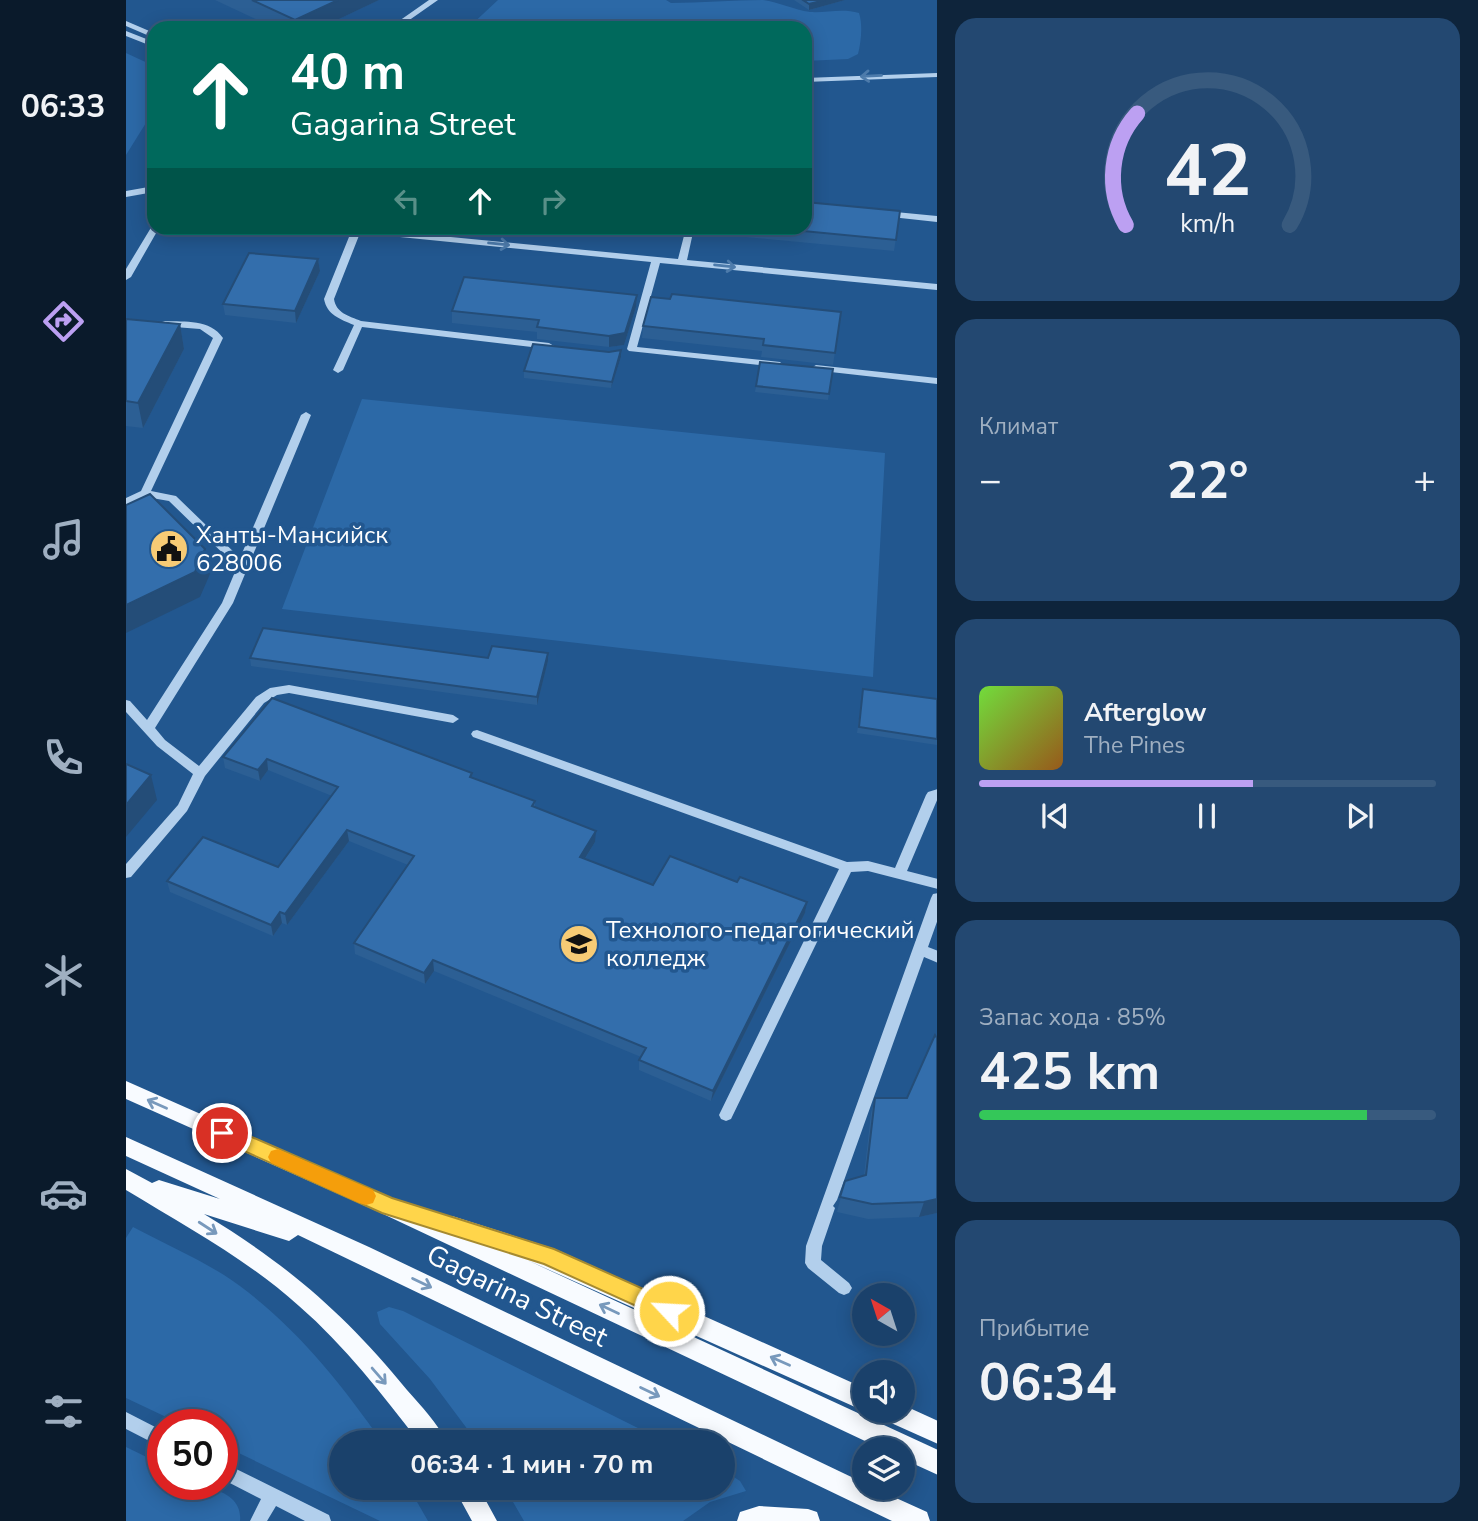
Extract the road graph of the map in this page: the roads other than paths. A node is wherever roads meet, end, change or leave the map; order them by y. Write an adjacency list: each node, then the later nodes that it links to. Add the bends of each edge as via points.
1 (434, 0): 2 (street)
2 (403, 21)
3 (126, 23): 5 (street)
4 (126, 33): 6 (street)
5 (147, 33)
6 (147, 42)
7 (937, 75): 8 (street, one-way to 8)
8 (812, 80)
9 (147, 189): 10 (street)
10 (126, 194)
11 (869, 212): 12 (street)
12 (937, 219)
13 (151, 235): 19 (street)
14 (355, 235): 22 (street, via 329,304 338,315)
15 (409, 235): 17 (street, one-way to 17)
16 (688, 235): 18 (street)
17 (656, 259): 18 (street); 24 (street)
18 (682, 262): 20 (street, one-way to 20)
19 (126, 277)
20 (937, 287)
21 (153, 323): 31 (street, via 208,328 218,338)
22 (359, 324): 23 (street); 28 (street)
23 (556, 347)
24 (632, 349): 25 (street); 26 (street)
25 (619, 353)
26 (785, 365)
27 (798, 366): 29 (street)
28 (338, 370)
29 (937, 381)
30 (306, 415): 33 (street)
31 (145, 493): 32 (street); 33 (street, via 172,498)
32 (126, 502)
33 (242, 566): 36 (street, via 227,603)
34 (126, 704): 36 (street)
35 (453, 719): 38 (street, via 278,690 260,700)
36 (148, 729): 38 (street)
37 (477, 734): 40 (street)
38 (200, 773): 41 (street, via 183,808)
39 (937, 793): 42 (street, via 932,795)
40 (847, 867): 42 (street, via 868,866); 48 (street)
41 (126, 873)
42 (900, 874): 43 (street)
43 (937, 884)
44 (937, 898): 45 (street)
45 (920, 949): 46 (street); 51 (street)
46 (937, 958)
47 (126, 1090): 52 (main road, Gagarina Street, one-way to 47)
48 (726, 1115)
49 (126, 1146): 53 (main road, Gagarina Street)
50 (127, 1180): 53 (main road); 60 (main road, one-way to 60, via 260,1261 307,1298)
51 (829, 1204): 54 (street, via 814,1246 814,1263)
52 (389, 1206): 55 (main road, Gagarina Street, one-way to 52); 56 (main road, one-way to 52, via 547,1256)
53 (361, 1254): 72 (main road, Gagarina Street, one-way to 72)
54 (844, 1288)
55 (731, 1366): 57 (main road); 63 (main road, Gagarina Street)
56 (852, 1396)
57 (852, 1399)
58 (126, 1420): 61 (street)
59 (915, 1423): 62 (main road)
60 (424, 1430)
61 (147, 1431)
62 (937, 1433)
63 (937, 1463)
64 (238, 1478): 65 (street)
65 (272, 1496): 67 (street); 68 (street)
66 (473, 1500): 69 (main road)
67 (258, 1521)
68 (323, 1521)
69 (485, 1521)
70 (749, 1521): 71 (main road)
71 (808, 1521)
72 (918, 1521)

